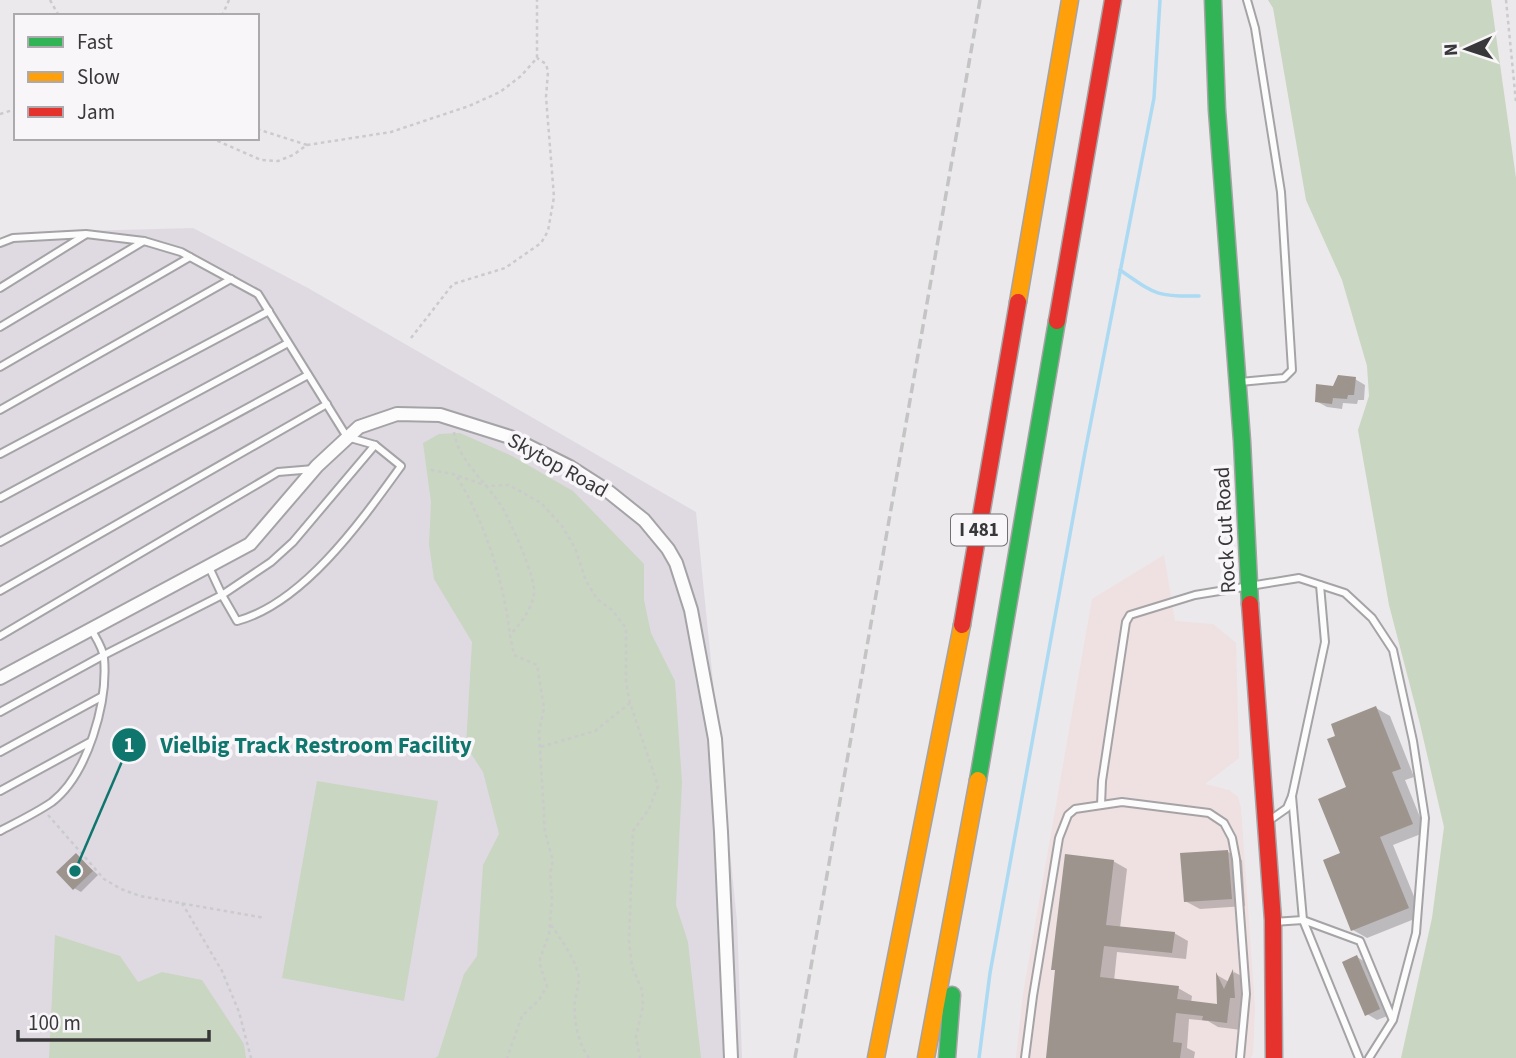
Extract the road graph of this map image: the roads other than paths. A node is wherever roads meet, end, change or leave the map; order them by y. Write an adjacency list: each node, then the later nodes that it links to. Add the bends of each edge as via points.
1 (1070, 0): 48 (main road, I 481, via 981,521)
2 (1113, 0): 38 (main road, I 481)
3 (1213, 0): 16 (main road, Rock Cut Road, via 1214,80)
4 (1247, 0): 16 (lane, via 1280,192 1292,370 1284,378)
5 (86, 234): 6 (lane); 7 (lane, via 13,238); 10 (lane)
6 (144, 241): 8 (lane); 12 (lane)
7 (0, 243)
8 (190, 257): 9 (lane); 14 (lane)
9 (231, 279): 11 (lane, via 258,294); 18 (lane)
10 (0, 288)
11 (269, 312): 13 (lane); 21 (lane)
12 (0, 327)
13 (288, 342): 15 (lane); 23 (lane)
14 (0, 367)
15 (308, 374): 17 (lane); 24 (lane)
16 (1238, 382): 26 (main road, Rock Cut Road)
17 (327, 404): 19 (lane); 28 (lane)
18 (0, 410)
19 (347, 437): 20 (lane); 22 (street, Skytop Road); 47 (street, Skytop Road, via 359,426 397,414 440,415 510,437 609,492 644,520 668,549 691,610 715,739)
20 (375, 445): 29 (lane, via 293,542); 29 (lane, via 401,466 348,538 304,581 256,616 237,621)
21 (0, 454)
22 (314, 469): 25 (street, Skytop Road, via 250,544); 31 (lane, via 278,472)
23 (0, 498)
24 (0, 542)
25 (208, 565): 29 (lane); 30 (street, Skytop Road)
26 (1249, 584): 27 (lane, via 1300,578); 41 (lane, via 1130,615); 42 (main road, Rock Cut Road)
27 (1321, 585): 40 (lane, via 1325,642); 46 (lane, via 1354,601 1393,650 1413,741 1424,818 1416,933)
28 (0, 591)
29 (222, 595): 32 (lane)
30 (91, 629): 32 (lane); 33 (street, Skytop Road)
31 (0, 636)
32 (104, 655): 34 (lane); 35 (lane)
33 (0, 678)
34 (101, 697): 36 (lane); 37 (lane)
35 (0, 712)
36 (90, 742): 39 (lane); 43 (lane, via 88,754 53,801)
37 (0, 752)
38 (979, 775): 49 (main road, I 481); 50 (main road)
39 (0, 791)
40 (1292, 796): 42 (lane, via 1287,808); 44 (lane)
41 (1101, 805): 51 (lane, via 1075,809 1059,838); 52 (lane, via 1122,802 1209,813 1224,823 1236,859 1246,994)
42 (1265, 823): 45 (main road, Rock Cut Road)
43 (0, 831)
44 (1303, 920): 45 (lane); 46 (lane, via 1360,941); 54 (lane)
45 (1272, 922): 53 (main road, Rock Cut Road)
46 (1393, 1020): 55 (lane)
47 (731, 1058)
48 (876, 1058)
49 (926, 1058)
50 (947, 1058)
51 (1025, 1058)
52 (1240, 1058)
53 (1274, 1058)
54 (1359, 1058)
55 (1369, 1058)

